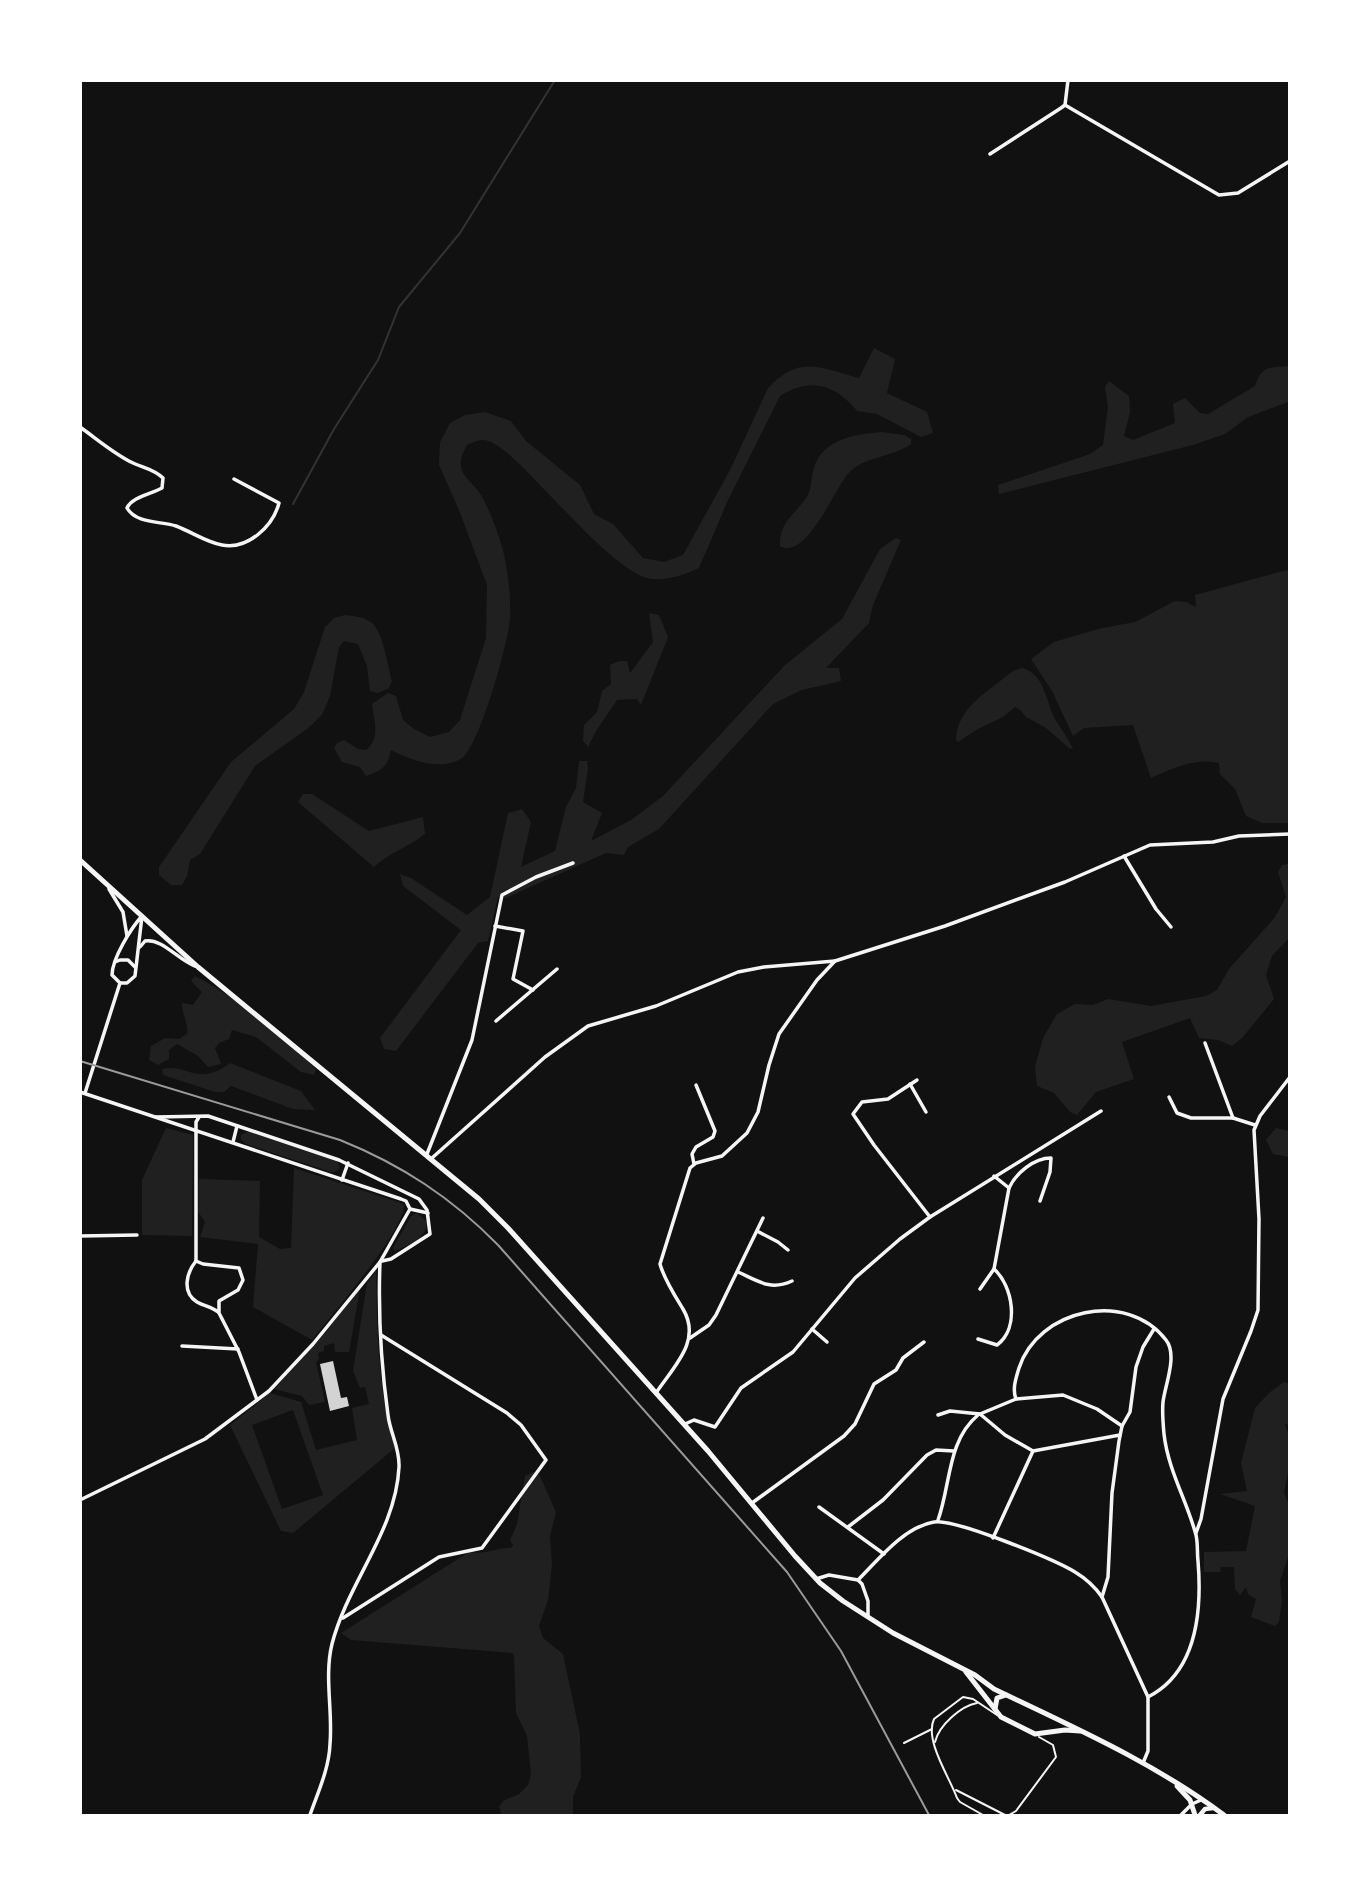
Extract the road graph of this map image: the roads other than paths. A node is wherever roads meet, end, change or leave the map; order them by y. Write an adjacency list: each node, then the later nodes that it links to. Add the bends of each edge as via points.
1 (1068, 80): 2 (street)
2 (1065, 105): 3 (street); 4 (street, via 1219,195 1238,194)
3 (990, 154)
4 (1290, 161)
5 (80, 427): 6 (street, via 163,478 162,488 128,503 131,514 141,519 222,545 241,544 268,525 279,503)
6 (234, 479)
7 (1290, 834): 8 (street, via 1155,843)
8 (1124, 856): 14 (street); 17 (street, via 945,926)
9 (80, 860): 11 (main road)
10 (573, 863): 13 (street, via 507,891 500,900)
11 (106, 884): 12 (main road); 15 (street, via 123,912)
12 (142, 916): 15 (street); 16 (street); 19 (main road)
13 (495, 926): 23 (street, via 523,931 513,979); 41 (street, via 472,1040)
14 (1171, 928)
15 (127, 938): 18 (street)
16 (138, 952): 19 (street, via 144,942 155,940); 21 (street)
17 (835, 961): 41 (street, via 738,972 656,1006 588,1026); 43 (street, via 781,1030 758,1112 747,1133 722,1156)
18 (114, 964): 21 (street, via 128,960); 22 (street, via 112,975)
19 (198, 967): 41 (main road)
20 (557, 969): 23 (street)
21 (136, 972): 22 (street, via 130,981)
22 (120, 983): 30 (street)
23 (533, 990): 24 (street)
24 (496, 1021)
25 (1205, 1043): 36 (street)
26 (1290, 1077): 37 (street)
27 (917, 1080): 28 (street)
28 (910, 1084): 33 (street); 52 (street, via 888,1099 862,1102 853,1114)
29 (696, 1085): 43 (street, via 715,1132 696,1147)
30 (83, 1093): 35 (street)
31 (1169, 1097): 36 (street, via 1177,1113 1191,1118)
32 (1101, 1111): 44 (street)
33 (926, 1112)
34 (200, 1116): 35 (street); 38 (street); 39 (street)
35 (156, 1117): 39 (street)
36 (1233, 1118): 37 (street)
37 (1255, 1125): 89 (street, via 1258,1310 1223,1399)
38 (237, 1126): 40 (street); 42 (street)
39 (196, 1129): 40 (street); 58 (street)
40 (233, 1142): 45 (street)
41 (429, 1156): 74 (main road, via 508,1228)
42 (348, 1163): 45 (street); 46 (street)
43 (694, 1164): 68 (street, via 660,1264 687,1316)
44 (994, 1177): 47 (street); 52 (street)
45 (342, 1180): 48 (street)
46 (386, 1181): 48 (street); 51 (street, via 419,1199)
47 (1009, 1188): 49 (street, via 1020,1171 1051,1158); 60 (street)
48 (380, 1191): 50 (street, via 406,1201)
49 (1040, 1201)
50 (410, 1209): 51 (street); 59 (street)
51 (428, 1213): 59 (street, via 428,1237)
52 (930, 1217): 65 (street, via 855,1278)
53 (763, 1218): 54 (street)
54 (757, 1231): 57 (street); 61 (street)
55 (137, 1235): 56 (street)
56 (80, 1236)
57 (788, 1250)
58 (197, 1261): 64 (street, via 186,1278 189,1291 195,1301); 64 (street, via 240,1268 243,1280 238,1290 219,1301)
59 (380, 1262): 67 (street); 76 (street, via 313,1344)
60 (994, 1269): 63 (street); 69 (street, via 1006,1284 1009,1330 997,1345)
61 (737, 1272): 62 (street, via 772,1286); 68 (street, via 709,1325)
62 (792, 1281)
63 (980, 1289)
64 (219, 1313): 73 (street)
65 (812, 1329): 70 (street); 79 (street, via 786,1357 741,1388 716,1427 694,1420)
66 (1154, 1329): 75 (street, via 1115,1312 1082,1313 1060,1320 1040,1333 1026,1351); 80 (street, via 1136,1367 1130,1412); 89 (street, via 1170,1349 1164,1437)
67 (380, 1335): 96 (street, via 388,1419 400,1456 395,1500); 96 (street, via 493,1403 521,1425 547,1460 482,1548 439,1557)
68 (690, 1338): 74 (street)
69 (978, 1339)
70 (827, 1342)
71 (924, 1342): 85 (street, via 874,1384 855,1424 844,1436)
72 (182, 1346): 73 (street)
73 (238, 1349): 76 (street)
74 (656, 1393): 79 (main road)
75 (1016, 1399): 77 (street); 80 (street, via 1071,1397)
76 (257, 1400): 84 (street, via 205,1438)
77 (980, 1414): 78 (street, via 950,1411); 82 (street, via 966,1427); 83 (street)
78 (938, 1415)
79 (685, 1424): 85 (main road)
80 (1122, 1426): 81 (street)
81 (1120, 1435): 83 (street); 94 (street, via 1108,1577)
82 (954, 1451): 87 (street); 88 (street, via 932,1451)
83 (1033, 1451): 90 (street)
84 (80, 1500)
85 (752, 1503): 92 (main road)
86 (819, 1507): 88 (street)
87 (938, 1521): 90 (street); 91 (street, via 919,1527)
88 (848, 1527): 91 (street)
89 (1196, 1535): 99 (street, via 1196,1629 1180,1666 1158,1692)
90 (993, 1538): 94 (street, via 1073,1571)
91 (884, 1554): 93 (street)
92 (816, 1579): 93 (street, via 829,1574); 95 (main road)
93 (858, 1580): 95 (street, via 868,1601)
94 (1102, 1597): 99 (street)
95 (868, 1617): 97 (main road)
96 (341, 1619): 115 (street, via 331,1653 329,1759)
97 (967, 1672): 98 (main road); 101 (main road)
98 (1007, 1695): 101 (main road, via 997,1699); 102 (main road)
99 (1147, 1697): 109 (street)
100 (978, 1703): 101 (lane); 103 (lane, via 964,1697 934,1719); 108 (lane, via 941,1728)
101 (998, 1715): 106 (main road)
102 (1048, 1715): 104 (main road, via 1052,1724); 105 (main road)
103 (932, 1729): 107 (lane); 108 (lane)
104 (1047, 1732): 105 (main road); 106 (main road)
105 (1087, 1732): 109 (main road)
106 (1035, 1734): 117 (lane, via 1054,1745 1056,1757 1016,1811)
107 (904, 1743)
108 (935, 1743): 111 (lane)
109 (1143, 1763): 110 (main road)
110 (1172, 1781): 112 (main road); 113 (main road)
111 (954, 1788): 116 (lane, via 960,1802); 117 (lane)
112 (1203, 1800): 113 (street); 114 (main road)
113 (1192, 1804): 118 (street); 119 (main road)
114 (1213, 1808): 119 (street); 120 (main road)
115 (310, 1815)
116 (983, 1815)
117 (1007, 1815)
118 (1181, 1815)
119 (1198, 1815)
120 (1223, 1815)

